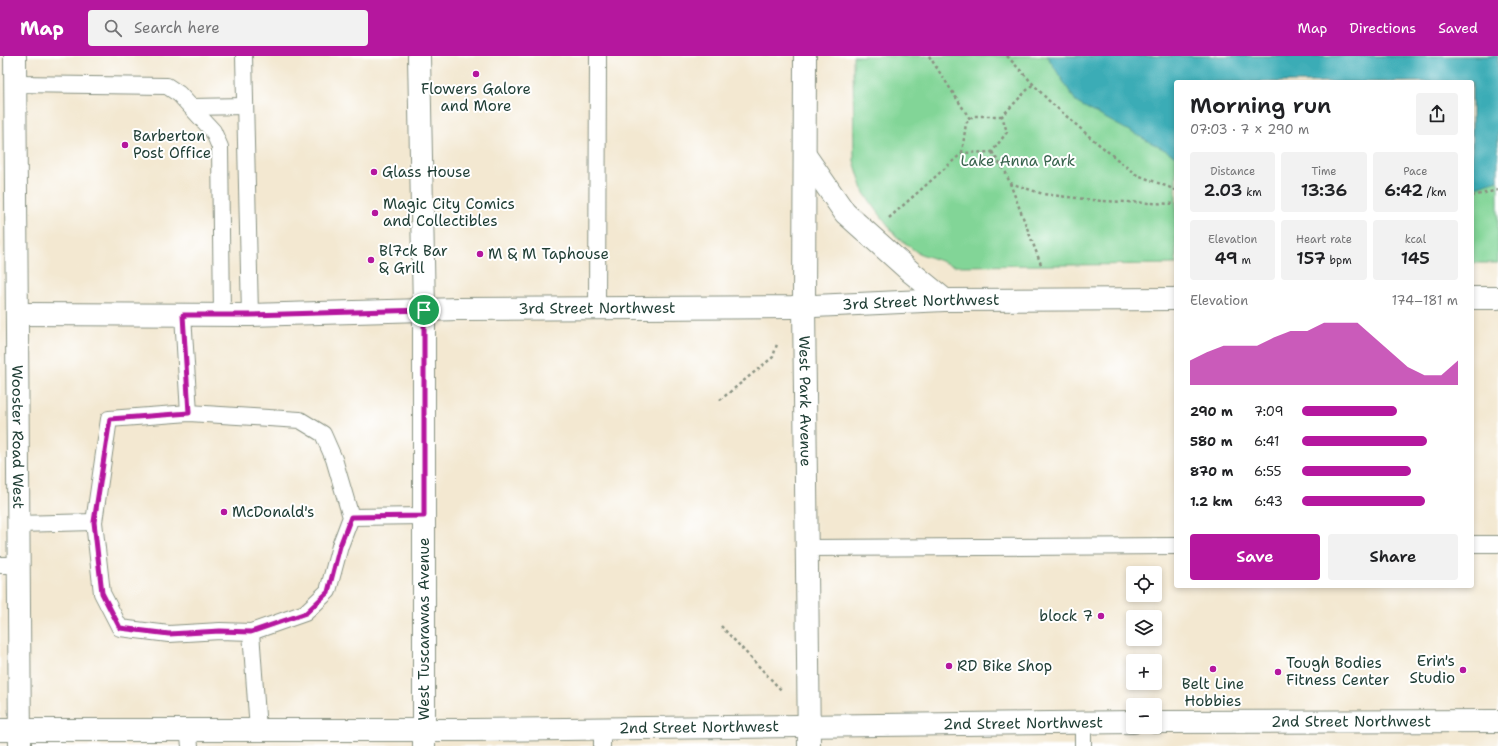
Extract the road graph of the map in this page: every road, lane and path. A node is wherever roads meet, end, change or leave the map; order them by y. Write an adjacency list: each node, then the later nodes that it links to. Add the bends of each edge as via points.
1 (15, 56): 8 (street, Wooster Road West)
2 (244, 56): 10 (lane)
3 (419, 56): 31 (street, West Tuscarawas Avenue)
4 (598, 56): 30 (lane)
5 (805, 56): 16 (street, West Park Avenue)
6 (928, 56): 13 (path)
7 (1007, 56): 9 (path)
8 (15, 84): 11 (lane, via 166,86); 32 (street, Wooster Road West)
9 (1033, 84): 12 (path); 18 (path, via 1090,138 1135,174)
10 (245, 106): 11 (lane); 35 (lane)
11 (192, 107): 34 (lane, via 213,131 220,147)
12 (1002, 116): 13 (path, via 973,116); 15 (path, via 1007,132)
13 (970, 119): 14 (path, via 966,123)
14 (962, 152): 15 (path); 22 (path)
15 (992, 152): 17 (path)
16 (805, 155): 27 (street, via 844,213); 28 (street, West Park Avenue)
17 (1010, 183): 21 (path, via 1043,194 1102,201); 23 (path)
18 (1174, 189)
19 (1498, 190): 20 (path)
20 (1474, 196)
21 (1174, 204)
22 (884, 223)
23 (1042, 267)
24 (1474, 298): 25 (street)
25 (1498, 298)
26 (1174, 299): 27 (street, 3rd Street Northwest)
27 (945, 300): 28 (street, 3rd Street Northwest)
28 (804, 306): 29 (street, 3rd Street Northwest); 45 (street, West Park Avenue)
29 (779, 307): 30 (street, 3rd Street Northwest); 36 (path, via 778,341 773,357)
30 (597, 309): 31 (street, 3rd Street Northwest)
31 (424, 310): 35 (street, 3rd Street Northwest); 38 (street, West Tuscarawas Avenue)
32 (17, 314): 33 (street, 3rd Street Northwest); 41 (street, Wooster Road West)
33 (183, 315): 34 (street, 3rd Street Northwest); 37 (lane)
34 (222, 315): 35 (street, 3rd Street Northwest)
35 (250, 315)
36 (720, 400)
37 (189, 413): 39 (lane, via 300,420 322,434 334,459); 40 (lane, via 110,419)
38 (424, 516): 39 (lane); 59 (street, West Tuscarawas Avenue)
39 (351, 517): 48 (lane, via 340,546 328,592 306,613)
40 (94, 522): 41 (lane); 48 (lane, via 102,593 120,628 169,634)
41 (18, 524): 46 (street, Wooster Road West)
42 (1474, 544): 43 (lane)
43 (1498, 544)
44 (1174, 546): 45 (lane)
45 (807, 548): 56 (street, West Park Avenue)
46 (9, 565): 55 (street, Wooster Road West)
47 (721, 626): 53 (path, via 783,692)
48 (251, 632): 54 (lane)
49 (1498, 720): 51 (street, 2nd Street Northwest)
50 (1126, 722): 52 (street, 2nd Street Northwest)
51 (1162, 722)
52 (1083, 723): 56 (street, 2nd Street Northwest); 60 (lane)
53 (784, 727): 56 (street, 2nd Street Northwest); 57 (street, 2nd Street Northwest)
54 (258, 730): 58 (street, 2nd Street Northwest); 59 (street, 2nd Street Northwest)
55 (13, 735): 58 (street, 2nd Street Northwest)
56 (808, 736)
57 (602, 737): 59 (street, 2nd Street Northwest)
58 (189, 738)
59 (424, 738)
60 (1083, 746)

